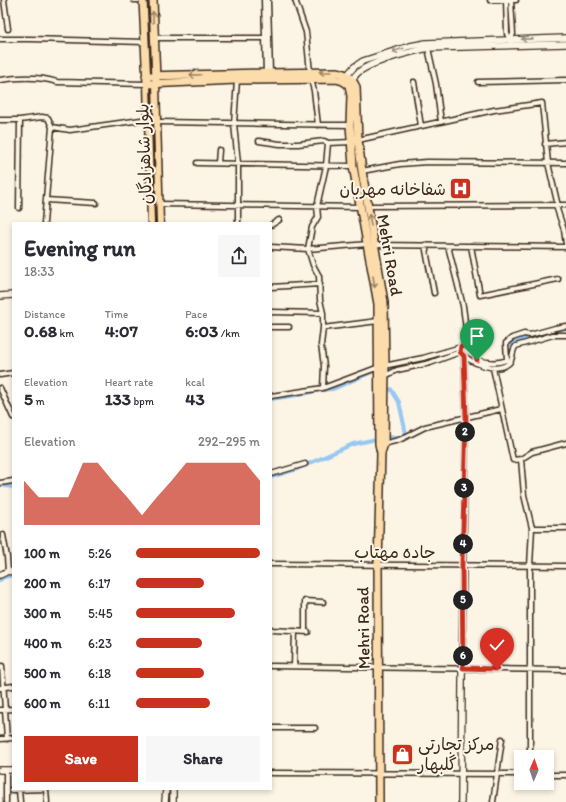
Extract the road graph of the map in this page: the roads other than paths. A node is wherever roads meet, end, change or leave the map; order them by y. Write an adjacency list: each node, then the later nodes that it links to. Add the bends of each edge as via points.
1 (4, 0): 12 (street)
2 (134, 0): 3 (street)
3 (143, 0): 17 (highway)
4 (153, 0): 13 (highway, one-way to 4)
5 (264, 0): 14 (street)
6 (268, 0): 22 (street)
7 (295, 0): 23 (street, via 306,32)
8 (490, 0): 9 (street)
9 (506, 0): 10 (street); 18 (street, via 507,34)
10 (511, 0): 11 (street); 18 (street, via 513,34)
11 (516, 0)
12 (8, 29)
13 (154, 38): 14 (street); 25 (highway)
14 (264, 38): 22 (street)
15 (566, 38): 18 (street, one-way to 18)
16 (0, 39): 17 (street)
17 (144, 42): 21 (highway)
18 (510, 42): 19 (street); 20 (street); 27 (street, one-way to 27, via 426,43 410,46 362,61 354,67)
19 (566, 44)
20 (428, 48): 27 (street, via 366,67); 36 (street)
21 (146, 76): 25 (highway); 31 (highway)
22 (268, 76): 23 (highway); 25 (highway, one-way to 25); 26 (highway)
23 (310, 76): 27 (highway); 38 (street)
24 (0, 80): 31 (street, via 44,78 57,82)
25 (156, 80): 26 (highway); 31 (highway); 35 (main road, بلوار شاهزادگان)
26 (236, 80): 37 (street)
27 (348, 80): 39 (highway, Mehri Road, via 351,96); 43 (highway, Mehri Road, via 356,87)
28 (566, 80): 30 (street)
29 (414, 82): 40 (street)
30 (478, 82)
31 (147, 84): 32 (main road, بلوار شاهزادگان)
32 (147, 118): 41 (street, via 70,130); 67 (main road, بلوار شاهزادگان)
33 (0, 120): 34 (street)
34 (20, 120): 41 (street, via 48,118); 64 (street)
35 (158, 122): 37 (street); 58 (main road, بلوار شاهزادگان)
36 (441, 122): 40 (street); 46 (street, via 542,103)
37 (234, 124): 38 (street); 50 (street)
38 (318, 125): 39 (street)
39 (350, 125): 43 (highway, Mehri Road)
40 (421, 126): 43 (street)
41 (52, 127): 56 (street)
42 (259, 141): 45 (street, via 298,144 324,141)
43 (355, 141): 45 (street); 54 (highway, Mehri Road); 55 (highway, Mehri Road)
44 (566, 142): 46 (street)
45 (328, 144): 53 (street)
46 (545, 144): 51 (street)
47 (219, 150): 49 (street)
48 (197, 163): 49 (street)
49 (218, 163): 50 (street)
50 (238, 163): 53 (street); 59 (street)
51 (548, 163): 52 (street); 55 (street, via 427,162); 63 (street)
52 (566, 163)
53 (326, 166): 54 (street); 61 (street)
54 (353, 166): 62 (highway, Mehri Road)
55 (362, 171): 62 (highway, Mehri Road)
56 (46, 200): 57 (street); 66 (street)
57 (96, 203)
58 (159, 204): 59 (street); 68 (main road, بلوار شاهزادگان)
59 (238, 205): 61 (street); 69 (street)
60 (566, 205): 63 (street)
61 (317, 206): 62 (street); 78 (street, via 318,217 312,227)
62 (363, 206): 63 (street); 71 (highway, Mehri Road)
63 (557, 206): 72 (street)
64 (19, 208)
65 (279, 220): 70 (street)
66 (44, 222)
67 (151, 222)
68 (160, 222)
69 (238, 222)
70 (272, 224)
71 (371, 244): 73 (street); 78 (street); 87 (highway, Mehri Road, one-way to 87); 97 (highway, Mehri Road, via 384,302)
72 (566, 244)
73 (425, 245): 74 (street); 82 (street)
74 (448, 246): 75 (street); 93 (street, via 463,306)
75 (471, 246): 77 (street); 79 (street, via 480,295)
76 (272, 247): 78 (street)
77 (566, 247)
78 (308, 249): 80 (street)
79 (558, 279)
80 (320, 284): 81 (street); 86 (street)
81 (272, 286)
82 (434, 293)
83 (12, 295): 84 (street)
84 (0, 296)
85 (272, 312): 86 (street)
86 (323, 313): 91 (street)
87 (378, 321): 91 (street); 97 (highway, Mehri Road)
88 (566, 326): 93 (street, via 512,338 506,343 507,360 500,362 485,363 477,360 475,352)
89 (272, 327): 90 (street)
90 (289, 327)
91 (324, 328): 103 (street, via 321,345 324,366)
92 (566, 335): 98 (street, via 553,335 516,346 512,360 508,364)
93 (468, 345): 94 (street)
94 (461, 346): 95 (street); 97 (street, via 423,358)
95 (460, 352): 96 (street); 101 (street, via 430,363 397,370)
96 (464, 356): 98 (street, via 479,365); 107 (street)
97 (382, 366): 101 (highway, Mehri Road); 103 (street); 109 (highway, Mehri Road)
98 (493, 368): 105 (street)
99 (12, 373): 100 (street)
100 (0, 375)
101 (385, 376): 109 (highway, Mehri Road)
102 (0, 388): 106 (street)
103 (323, 388): 104 (street)
104 (272, 396)
105 (501, 409): 107 (street); 110 (street, via 513,460)
106 (12, 415)
107 (466, 418): 109 (street, via 425,427 399,440); 120 (street)
108 (566, 443): 110 (street, via 532,452)
109 (382, 444): 119 (highway, Mehri Road)
110 (521, 459): 115 (street, via 524,495)
111 (305, 464): 112 (street)
112 (272, 474)
113 (12, 481): 114 (street)
114 (0, 483)
115 (532, 528): 116 (street); 121 (street)
116 (566, 528)
117 (3, 535): 123 (street)
118 (272, 564): 119 (street, جاده مهتاب)
119 (378, 565): 120 (street, جاده مهتاب); 131 (highway, Mehri Road)
120 (462, 565): 121 (street, جاده مهتاب); 132 (street)
121 (530, 566): 122 (street, جاده مهتاب); 133 (street)
122 (566, 566)
123 (10, 571): 124 (street)
124 (0, 575)
125 (323, 602): 127 (street, via 305,602 306,632)
126 (272, 629): 127 (street)
127 (295, 631): 130 (street)
128 (2, 666): 136 (street)
129 (272, 666): 130 (street)
130 (294, 666): 131 (street)
131 (379, 667): 132 (street); 148 (highway, Mehri Road)
132 (463, 668): 133 (street); 149 (street)
133 (531, 669): 134 (street); 145 (street)
134 (566, 670)
135 (12, 686): 136 (street)
136 (2, 688): 138 (street)
137 (12, 709): 138 (street)
138 (2, 710): 143 (street)
139 (272, 728): 140 (street)
140 (315, 728)
141 (12, 738): 143 (street)
142 (0, 739): 143 (street)
143 (7, 739)
144 (502, 739): 150 (street)
145 (530, 750)
146 (3, 770): 159 (street)
147 (272, 773): 148 (street)
148 (379, 773): 149 (street); 164 (highway, Mehri Road)
149 (462, 774): 150 (street); 165 (street)
150 (497, 774): 151 (street); 166 (street)
151 (514, 774)
152 (554, 775): 153 (street)
153 (566, 776)
154 (11, 790): 155 (street)
155 (19, 790): 160 (street)
156 (45, 790): 161 (street)
157 (166, 790): 162 (street)
158 (173, 790): 163 (street)
159 (6, 802)
160 (20, 802)
161 (46, 802)
162 (165, 802)
163 (173, 802)
164 (379, 802)
165 (461, 802)
166 (493, 802)

